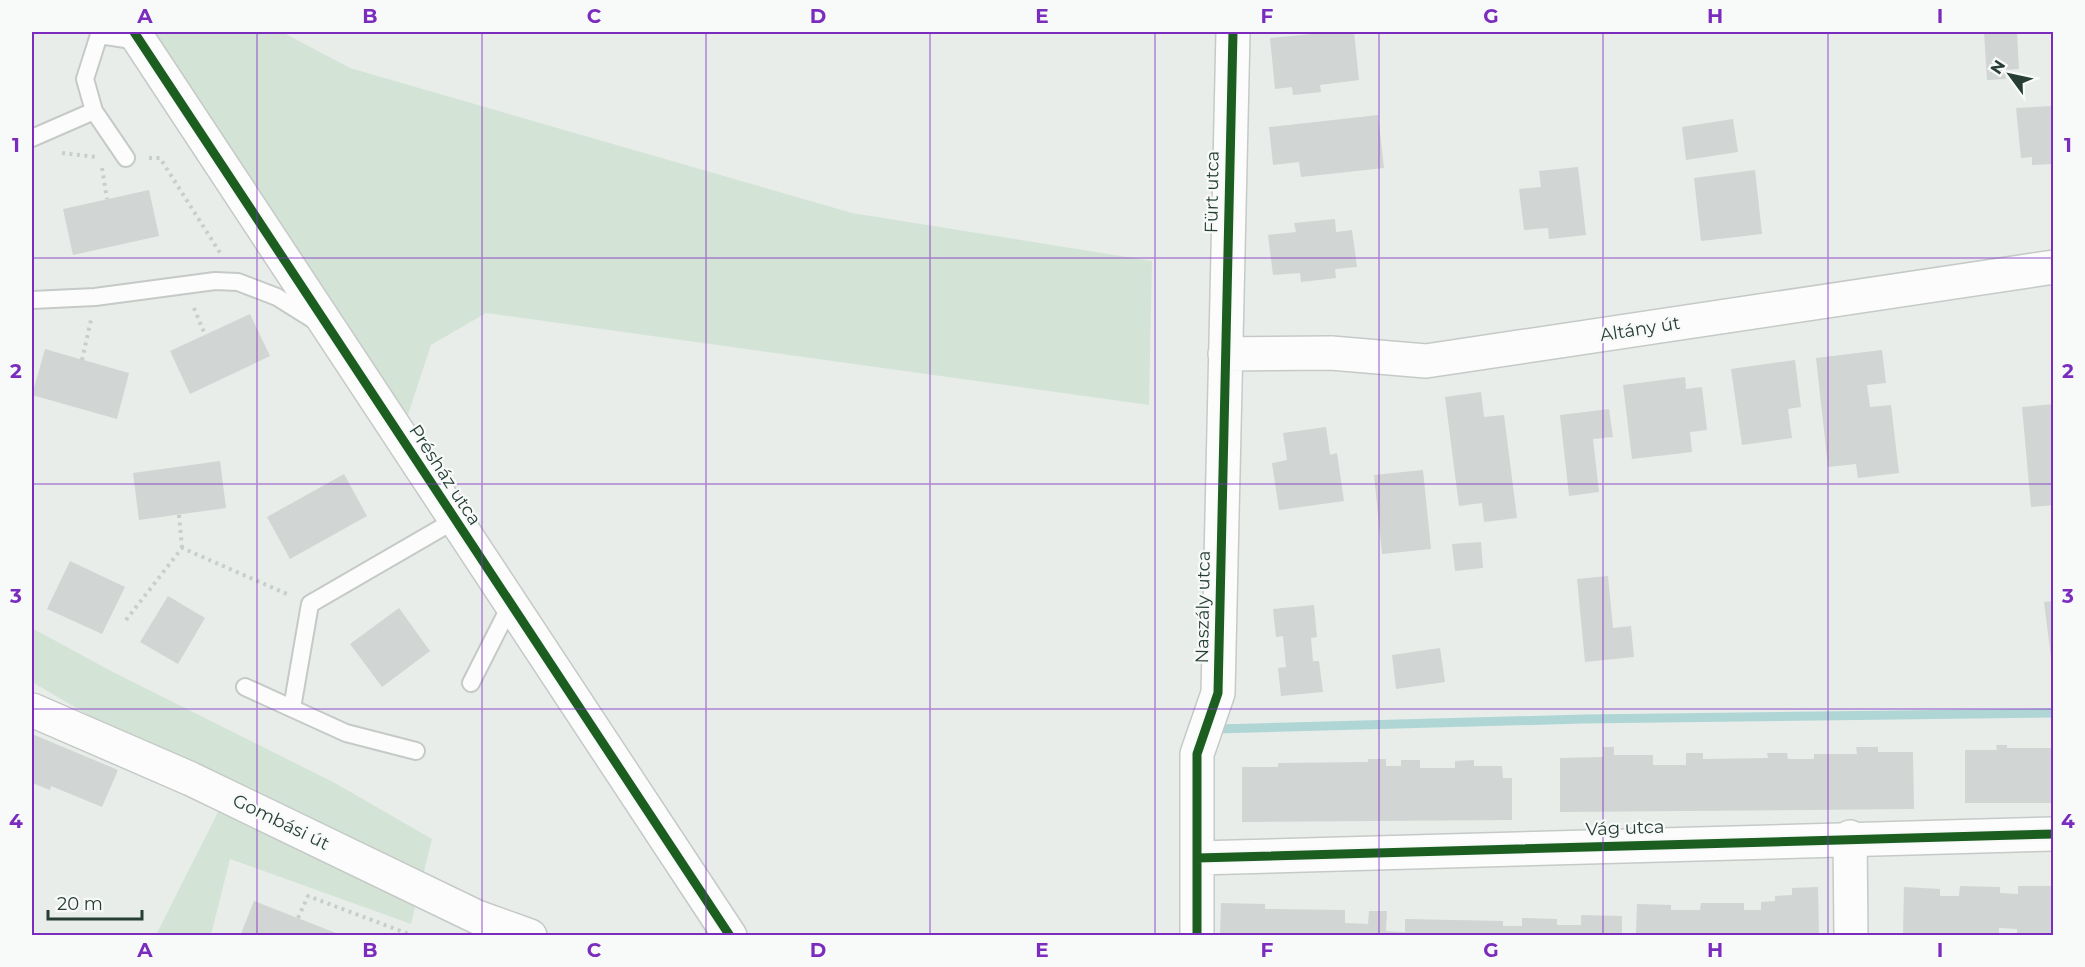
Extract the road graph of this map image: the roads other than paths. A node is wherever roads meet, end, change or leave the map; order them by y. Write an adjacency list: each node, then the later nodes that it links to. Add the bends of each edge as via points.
1 (1233, 32): 9 (street, Fürt utca)
2 (137, 37): 3 (lane, via 99,35 85,79); 8 (street, Présház utca)
3 (94, 111): 4 (lane); 5 (lane)
4 (32, 138)
5 (126, 158)
6 (2054, 267): 9 (street, Altány út, via 1426,361 1331,353)
7 (32, 300): 8 (lane, via 238,282 277,297)
8 (330, 331): 10 (street, Présház utca)
9 (1225, 354): 19 (street, Naszály utca, via 1218,693 1197,754)
10 (455, 520): 11 (street, Présház utca); 14 (lane, via 310,604)
11 (511, 604): 12 (lane); 21 (street, Présház utca)
12 (471, 683)
13 (245, 687): 14 (lane)
14 (292, 708): 16 (lane, via 346,733)
15 (32, 710): 20 (street, Gombási út, via 191,779 477,918)
16 (416, 751)
17 (2054, 834): 18 (street, Vág utca)
18 (1850, 837): 19 (street, Vág utca); 23 (street)
19 (1197, 858): 22 (street, Naszály utca)
20 (530, 936)
21 (730, 936)
22 (1197, 936)
23 (1851, 936)

